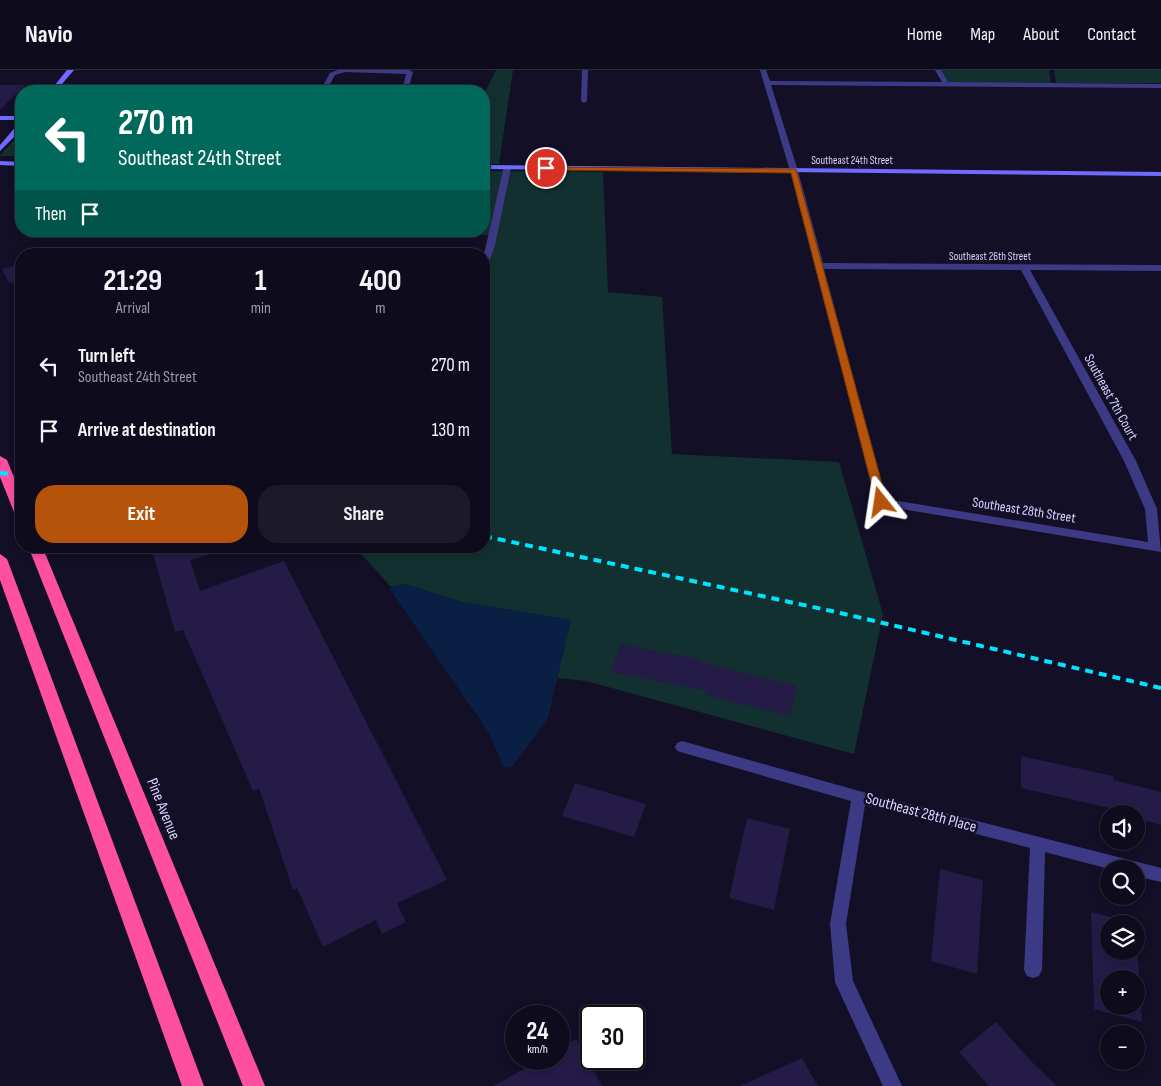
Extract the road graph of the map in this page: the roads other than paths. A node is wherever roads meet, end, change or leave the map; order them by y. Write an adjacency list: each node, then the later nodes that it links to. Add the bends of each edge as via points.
1 (71, 70): 7 (street)
2 (585, 70): 11 (street)
3 (764, 70): 5 (street)
4 (938, 70): 6 (street)
5 (767, 83): 6 (street); 20 (street)
6 (946, 84): 10 (street)
7 (58, 85)
8 (326, 85): 9 (street, via 332,74 345,70 410,72)
9 (407, 85)
10 (1161, 86)
11 (584, 101)
12 (0, 118): 13 (street)
13 (15, 118)
14 (15, 132): 15 (street)
15 (0, 148)
16 (0, 164): 17 (street)
17 (15, 164)
18 (490, 168): 19 (street, Southeast 24th Street)
19 (507, 168): 20 (street, Southeast 24th Street); 22 (street)
20 (794, 171): 21 (street, Southeast 24th Street); 23 (street)
21 (1161, 174)
22 (490, 248)
23 (819, 266): 24 (street, Southeast 26th Street); 28 (street, Southeast 28th Street, via 881,502)
24 (1024, 268): 25 (street, Southeast 26th Street); 28 (street, Southeast 7th Court, via 1130,461 1151,509)
25 (1161, 268)
26 (0, 460): 27 (highway)
27 (15, 497)
28 (1158, 548)
29 (38, 553): 37 (highway, Pine Avenue)
30 (0, 559): 36 (highway)
31 (682, 747): 32 (street, Southeast 28th Place)
32 (859, 797): 33 (street, Southeast 28th Place); 38 (street, via 838,924 844,982)
33 (1038, 843): 34 (street, Southeast 28th Place); 35 (street)
34 (1161, 875)
35 (1033, 970)
36 (193, 1086)
37 (254, 1086)
38 (893, 1086)

